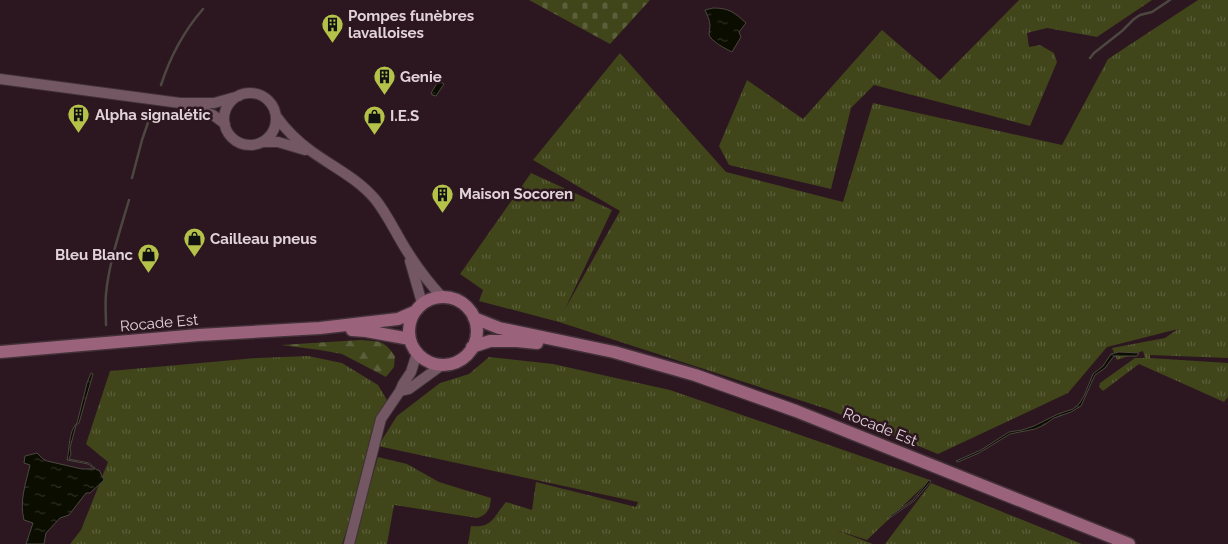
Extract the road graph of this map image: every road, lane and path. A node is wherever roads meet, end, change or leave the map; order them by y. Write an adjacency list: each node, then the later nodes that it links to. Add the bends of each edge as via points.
1 (0, 78): 3 (street)
2 (239, 96): 3 (street, via 214,103); 4 (street, via 247,93 263,96 270,102); 5 (street, via 227,108)
3 (180, 103): 5 (street, via 213,115)
4 (276, 116): 6 (street, via 273,131); 7 (street, via 286,130)
5 (225, 124): 6 (street, via 228,133 242,143)
6 (263, 142): 7 (street, via 278,142)
7 (311, 152): 8 (street, via 348,174 376,199)
8 (407, 251): 9 (street); 10 (street, via 420,291)
9 (442, 297): 10 (main road, via 431,298); 11 (main road, via 462,302)
10 (418, 308): 12 (main road, Rocade Est, via 398,319); 13 (main road, via 411,320)
11 (474, 318): 14 (main road, via 476,338); 16 (main road, Rocade Est, via 499,328)
12 (320, 328): 13 (main road, Rocade Est, via 366,331); 15 (main road, Rocade Est)
13 (410, 340): 17 (main road)
14 (472, 347): 16 (main road, Rocade Est, via 490,341 517,341); 18 (main road, via 459,360)
15 (0, 352)
16 (614, 352): 21 (main road, Rocade Est, via 695,375 796,412)
17 (417, 353): 18 (main road, via 432,363); 19 (street)
18 (442, 364): 19 (street, via 409,389)
19 (400, 391): 20 (street, via 381,420)
20 (349, 544)
21 (1130, 544)

